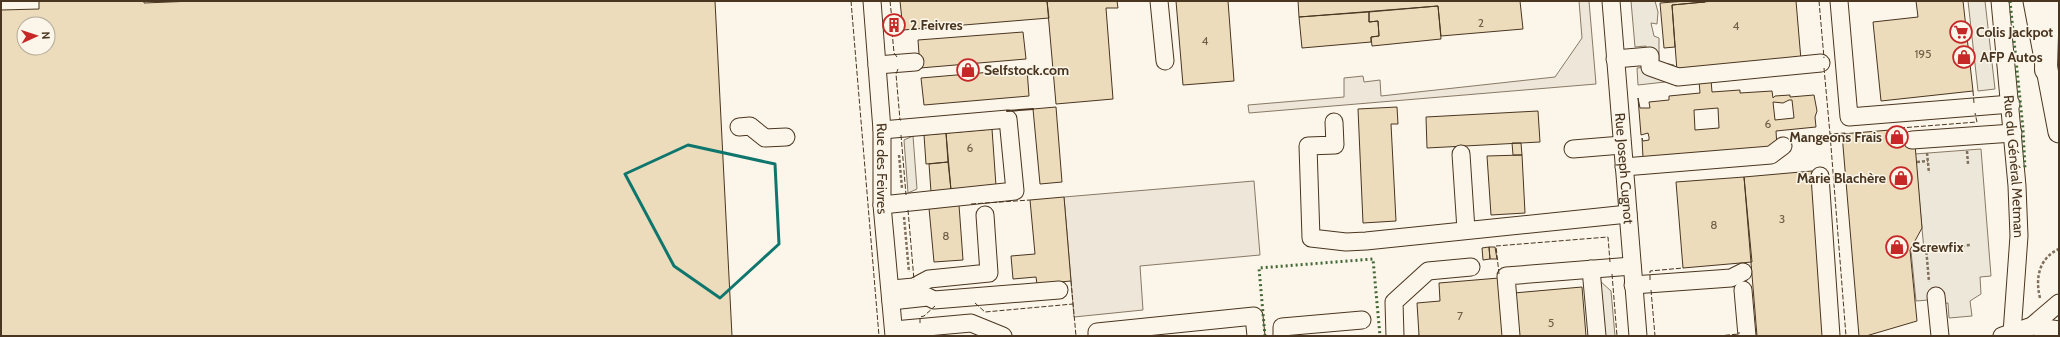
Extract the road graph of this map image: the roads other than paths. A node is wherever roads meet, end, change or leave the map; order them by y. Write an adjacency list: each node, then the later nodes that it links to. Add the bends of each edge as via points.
1 (872, 1): 12 (street, Rue des Feivres)
2 (1160, 1): 9 (street)
3 (1611, 1): 8 (street, Rue Joseph Cugnot)
4 (1839, 1): 14 (street, via 1848,117)
5 (2000, 1): 14 (street, Rue du Général Metman)
6 (2034, 1): 13 (main road)
7 (2048, 1): 13 (highway)
8 (1615, 59): 11 (street, via 1650,56 1650,67 1678,77); 22 (street, Rue Joseph Cugnot)
9 (1165, 61)
10 (915, 62): 12 (street)
11 (1821, 63)
12 (877, 65): 17 (street, Rue des Feivres)
13 (2046, 70): 18 (main road)
14 (2011, 104): 19 (street, Rue du Général Metman)
15 (1334, 122): 31 (street, via 1335,145 1308,146 1311,238 1346,242 1366,241)
16 (739, 127): 20 (street, via 750,126 765,138)
17 (890, 130): 28 (street, Rue des Feivres); 28 (street, via 1008,119 1015,191)
18 (2059, 132)
19 (2013, 133): 21 (street); 44 (street, Rue du Général Metman, via 2018,236)
20 (786, 137)
21 (1912, 140)
22 (1622, 145): 24 (street); 26 (street, Rue Joseph Cugnot)
23 (1783, 146): 26 (street, via 1771,155)
24 (1573, 149)
25 (1461, 154): 31 (street)
26 (1624, 167): 29 (street, Rue Joseph Cugnot)
27 (1820, 176): 55 (street)
28 (882, 205): 39 (street, Rue des Feivres)
29 (1628, 214): 31 (street); 32 (street, Rue Joseph Cugnot)
30 (985, 215): 39 (street, via 989,273 929,279)
31 (1466, 230)
32 (1632, 266): 34 (street); 36 (street, Rue Joseph Cugnot)
33 (1472, 267): 50 (street, via 1428,271 1394,302)
34 (1591, 269): 51 (street, via 1506,276); 52 (street)
35 (1743, 272): 36 (street, via 1730,278)
36 (1633, 285): 53 (street, Rue Joseph Cugnot)
37 (1059, 290): 39 (street, via 934,300 928,297)
38 (1743, 290): 54 (street)
39 (890, 295): 45 (street, Rue des Feivres)
40 (1936, 296): 56 (street)
41 (2059, 302): 44 (street)
42 (1362, 320): 49 (street, via 1282,327)
43 (2059, 330): 44 (street)
44 (2017, 332)
45 (894, 333): 46 (street, via 971,323)
46 (1003, 336)
47 (1097, 336): 48 (street, via 1097,332 1254,316)
48 (1256, 336)
49 (1282, 336)
50 (1395, 336)
51 (1511, 336)
52 (1597, 336)
53 (1638, 336)
54 (1747, 336)
55 (1831, 336)
56 (1940, 336)

